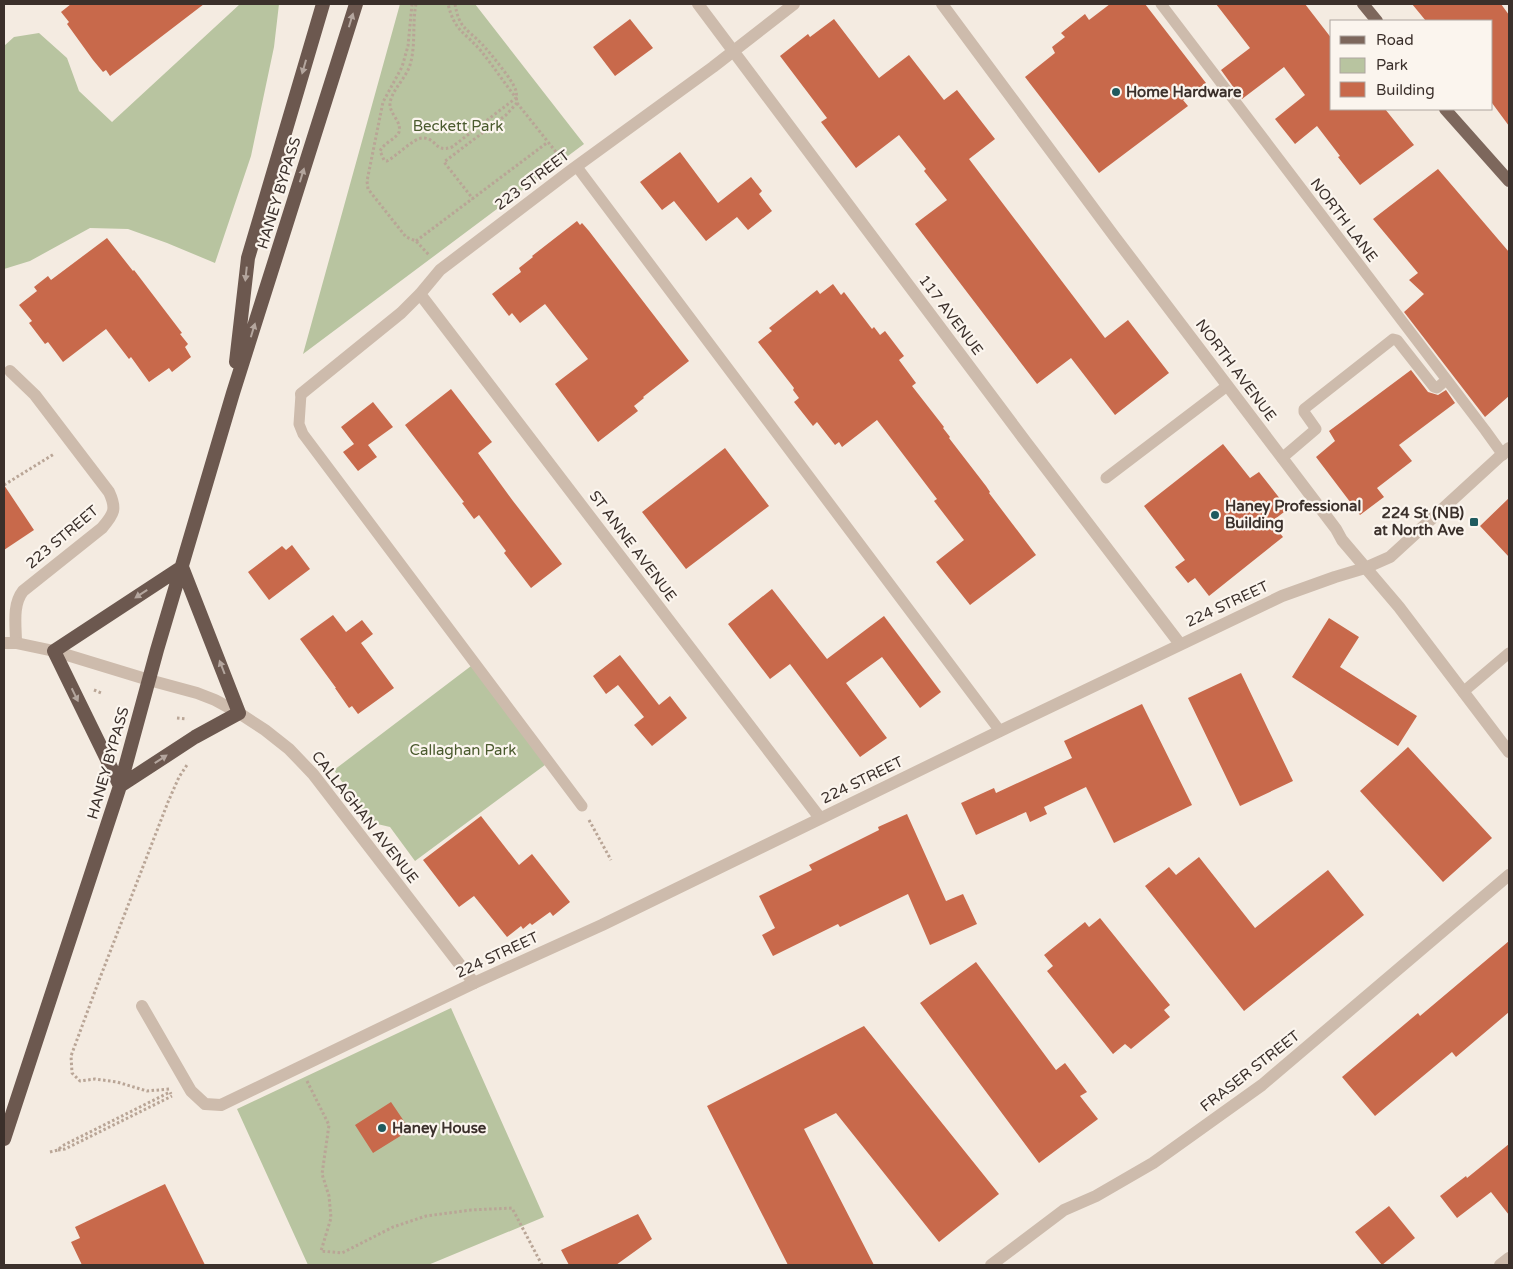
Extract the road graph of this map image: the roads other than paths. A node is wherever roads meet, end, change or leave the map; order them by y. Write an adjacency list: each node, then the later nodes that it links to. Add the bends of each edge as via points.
1 (323, 4): 17 (highway, HANEY BYPASS, one-way to 17, via 248,258)
2 (356, 4): 17 (highway, HANEY BYPASS, one-way to 2)
3 (698, 4): 9 (street, 117 AVENUE)
4 (794, 4): 9 (street, 223 STREET)
5 (942, 4): 16 (street, NORTH AVENUE)
6 (1160, 4): 15 (lane, NORTH LANE)
7 (1363, 4): 8 (main road)
8 (1376, 20)
9 (734, 51): 11 (street, 223 STREET); 25 (street, 117 AVENUE)
10 (1447, 110): 12 (main road)
11 (574, 169): 13 (street, 223 STREET, via 440,270); 31 (lane)
12 (1509, 181)
13 (420, 294): 18 (street, 223 STREET); 35 (street, ST ANNE AVENUE)
14 (7, 367): 24 (street, 223 STREET, via 35,395 109,492 115,509 102,528 18,597)
15 (1446, 380): 19 (lane, NORTH LANE); 20 (lane, via 1434,387 1393,339 1304,409 1316,430)
16 (1227, 386): 20 (street, NORTH AVENUE); 21 (lane)
17 (233, 393): 22 (highway, HANEY BYPASS)
18 (301, 394): 34 (lane, via 299,424 304,434)
19 (1506, 452): 23 (street, 224 STREET, via 1399,550)
20 (1282, 458): 23 (street, NORTH AVENUE)
21 (1106, 478)
22 (182, 567): 26 (highway, one-way to 26); 28 (highway, HANEY BYPASS); 30 (highway, one-way to 22)
23 (1365, 568): 25 (street, 224 STREET, via 1282,596); 29 (street, NORTH AVENUE)
24 (10, 643): 26 (street, CALLAGHAN AVENUE)
25 (1180, 644): 31 (street, 224 STREET)
26 (54, 650): 28 (street, CALLAGHAN AVENUE); 33 (highway, one-way to 33)
27 (1509, 653): 29 (lane)
28 (149, 680): 30 (street, CALLAGHAN AVENUE, via 197,693); 33 (highway, HANEY BYPASS)
29 (1463, 692): 32 (street, NORTH AVENUE)
30 (238, 713): 33 (highway, one-way to 30); 37 (street, CALLAGHAN AVENUE, via 289,749 314,774)
31 (1000, 731): 35 (street, 224 STREET)
32 (1509, 752)
33 (120, 786): 39 (highway, HANEY BYPASS)
34 (582, 806)
35 (820, 818): 37 (street, 224 STREET, via 602,925)
36 (1509, 875): 41 (street, FRASER STREET, via 1262,1086 1153,1163 1096,1196 1064,1210)
37 (474, 983): 38 (street, 224 STREET, via 221,1105 205,1104 197,1099)
38 (142, 1006)
39 (4, 1139)
40 (1509, 1258): 42 (street)
41 (991, 1265)
42 (1500, 1265)

